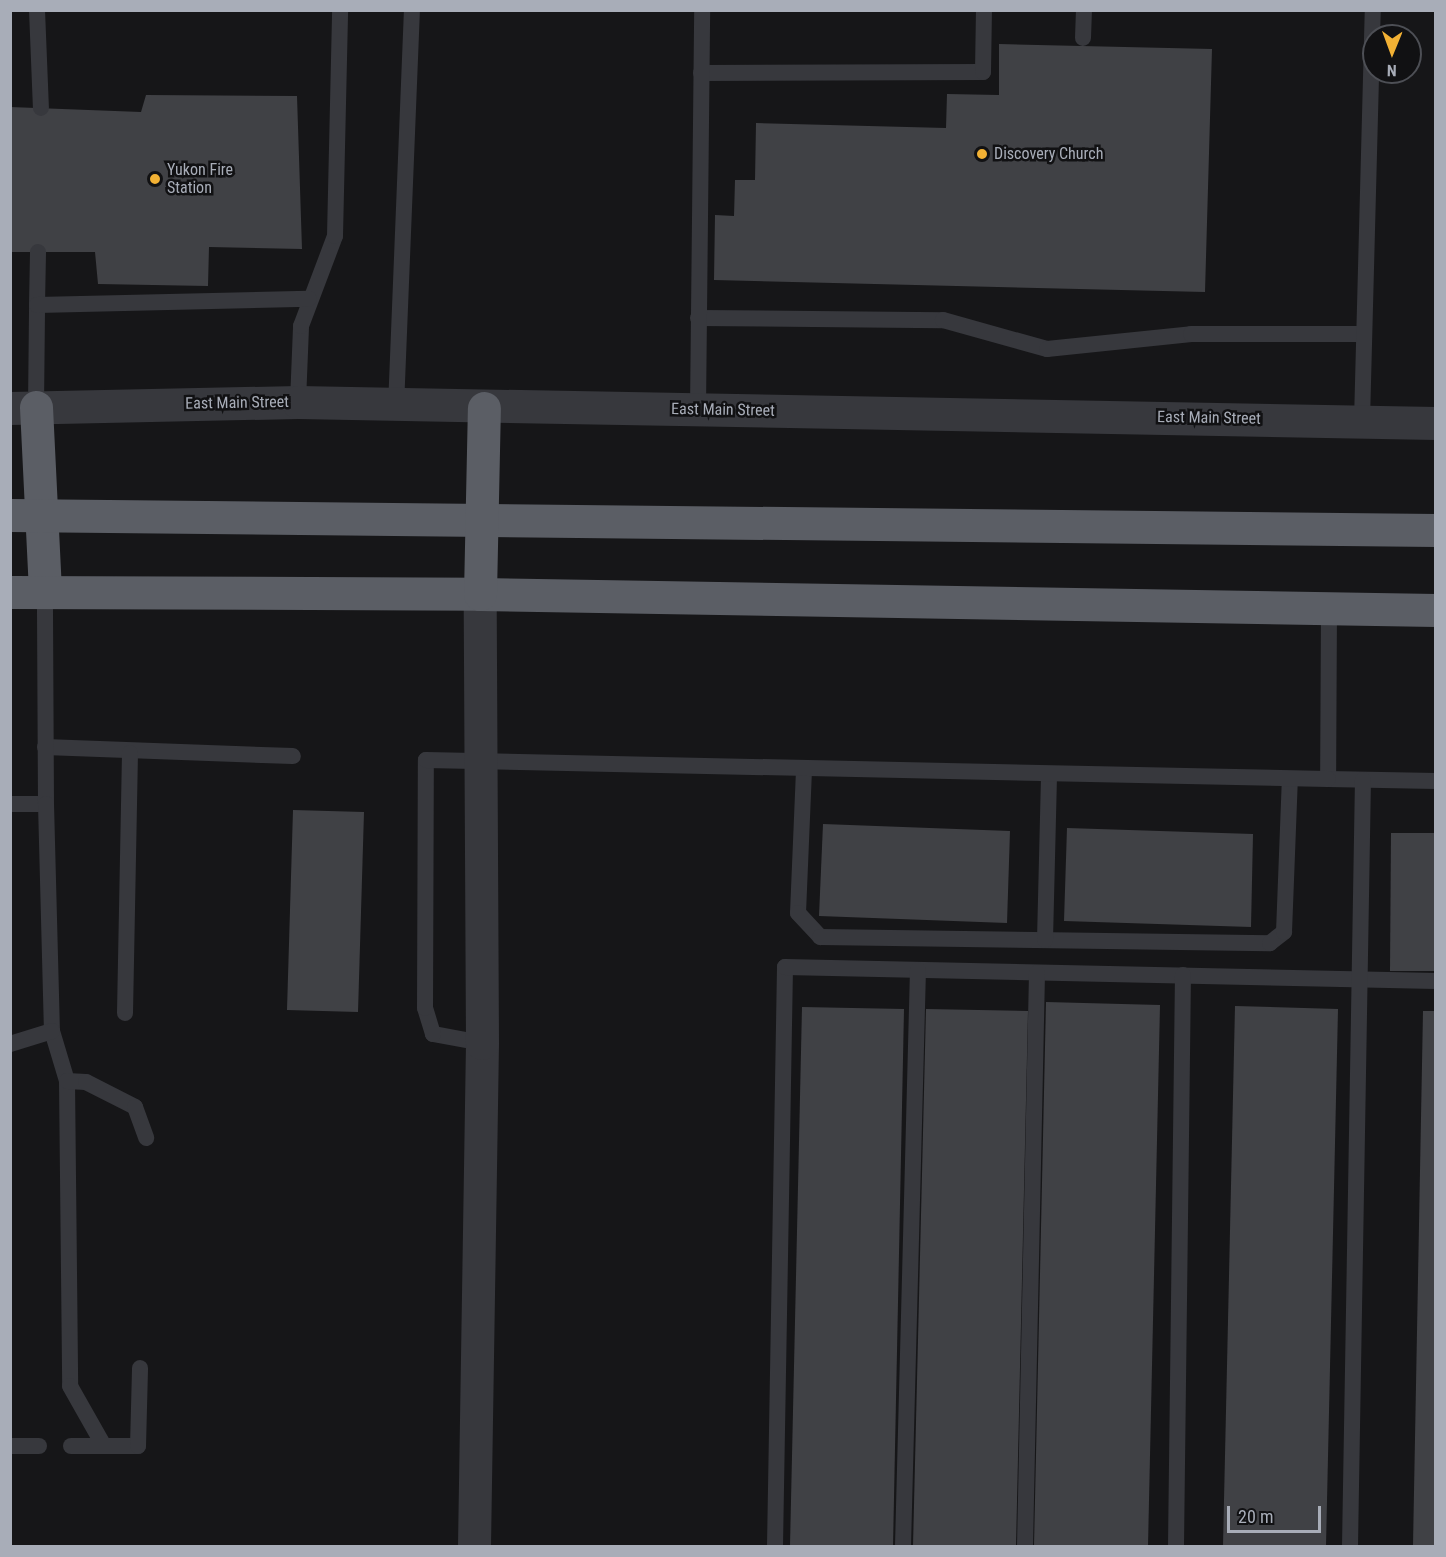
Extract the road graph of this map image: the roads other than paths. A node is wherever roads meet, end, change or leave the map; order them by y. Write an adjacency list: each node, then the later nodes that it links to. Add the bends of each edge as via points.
1 (37, 10): 10 (lane)
2 (340, 10): 12 (lane, via 335,236)
3 (412, 10): 17 (lane)
4 (702, 10): 9 (lane)
5 (984, 10): 9 (lane, via 983,72)
6 (1084, 10): 8 (lane)
7 (1373, 10): 15 (lane)
8 (1083, 38)
9 (701, 73): 14 (lane)
10 (41, 108)
11 (38, 252): 13 (lane)
12 (309, 299): 13 (lane); 16 (lane, via 301,326)
13 (37, 306): 18 (lane)
14 (699, 318): 15 (lane, via 943,320 1047,349 1191,333); 20 (lane)
15 (1364, 334): 21 (lane)
16 (298, 402): 17 (street, East Main Street); 18 (street, East Main Street)
17 (396, 407): 19 (street, East Main Street)
18 (23, 408): 23 (highway)
19 (484, 408): 20 (street, East Main Street); 25 (highway)
20 (698, 409): 21 (street, East Main Street)
21 (1362, 421): 22 (street, East Main Street)
22 (1436, 423)
23 (43, 513): 24 (highway); 25 (highway); 27 (highway)
24 (10, 515)
25 (482, 521): 26 (highway); 29 (highway)
26 (1436, 530)
27 (45, 590): 28 (highway); 29 (highway); 32 (lane)
28 (10, 592)
29 (480, 594): 30 (highway); 35 (street)
30 (1329, 608): 31 (highway); 39 (lane)
31 (1436, 610)
32 (45, 747): 33 (lane); 43 (lane)
33 (130, 753): 34 (lane); 50 (lane)
34 (293, 756)
35 (478, 759): 36 (lane); 53 (street); 53 (lane, via 426,760 425,1008 433,1034)
36 (804, 770): 37 (lane); 44 (lane, via 798,912 820,936)
37 (1048, 774): 38 (lane); 44 (lane)
38 (1290, 779): 39 (lane); 44 (lane, via 1284,932 1270,943)
39 (1328, 780): 40 (lane)
40 (1363, 780): 41 (lane); 48 (lane)
41 (1436, 781)
42 (10, 804): 43 (lane)
43 (46, 804): 51 (lane)
44 (1045, 940)
45 (918, 970): 46 (lane); 62 (lane, via 785,967); 63 (lane)
46 (1037, 973): 47 (lane); 64 (lane)
47 (1183, 975): 48 (lane); 65 (lane)
48 (1360, 980): 49 (lane); 66 (lane)
49 (1436, 981)
50 (125, 1013)
51 (52, 1031): 52 (lane); 54 (lane)
52 (10, 1044)
53 (482, 1044): 61 (street)
54 (67, 1081): 55 (lane, via 86,1082 135,1107); 60 (lane, via 70,1386)
55 (146, 1138)
56 (140, 1368): 60 (lane, via 138,1446)
57 (10, 1446): 58 (lane)
58 (39, 1446)
59 (71, 1446): 60 (lane)
60 (104, 1446)
61 (474, 1546)
62 (775, 1546)
63 (903, 1546)
64 (1025, 1546)
65 (1176, 1546)
66 (1350, 1546)

